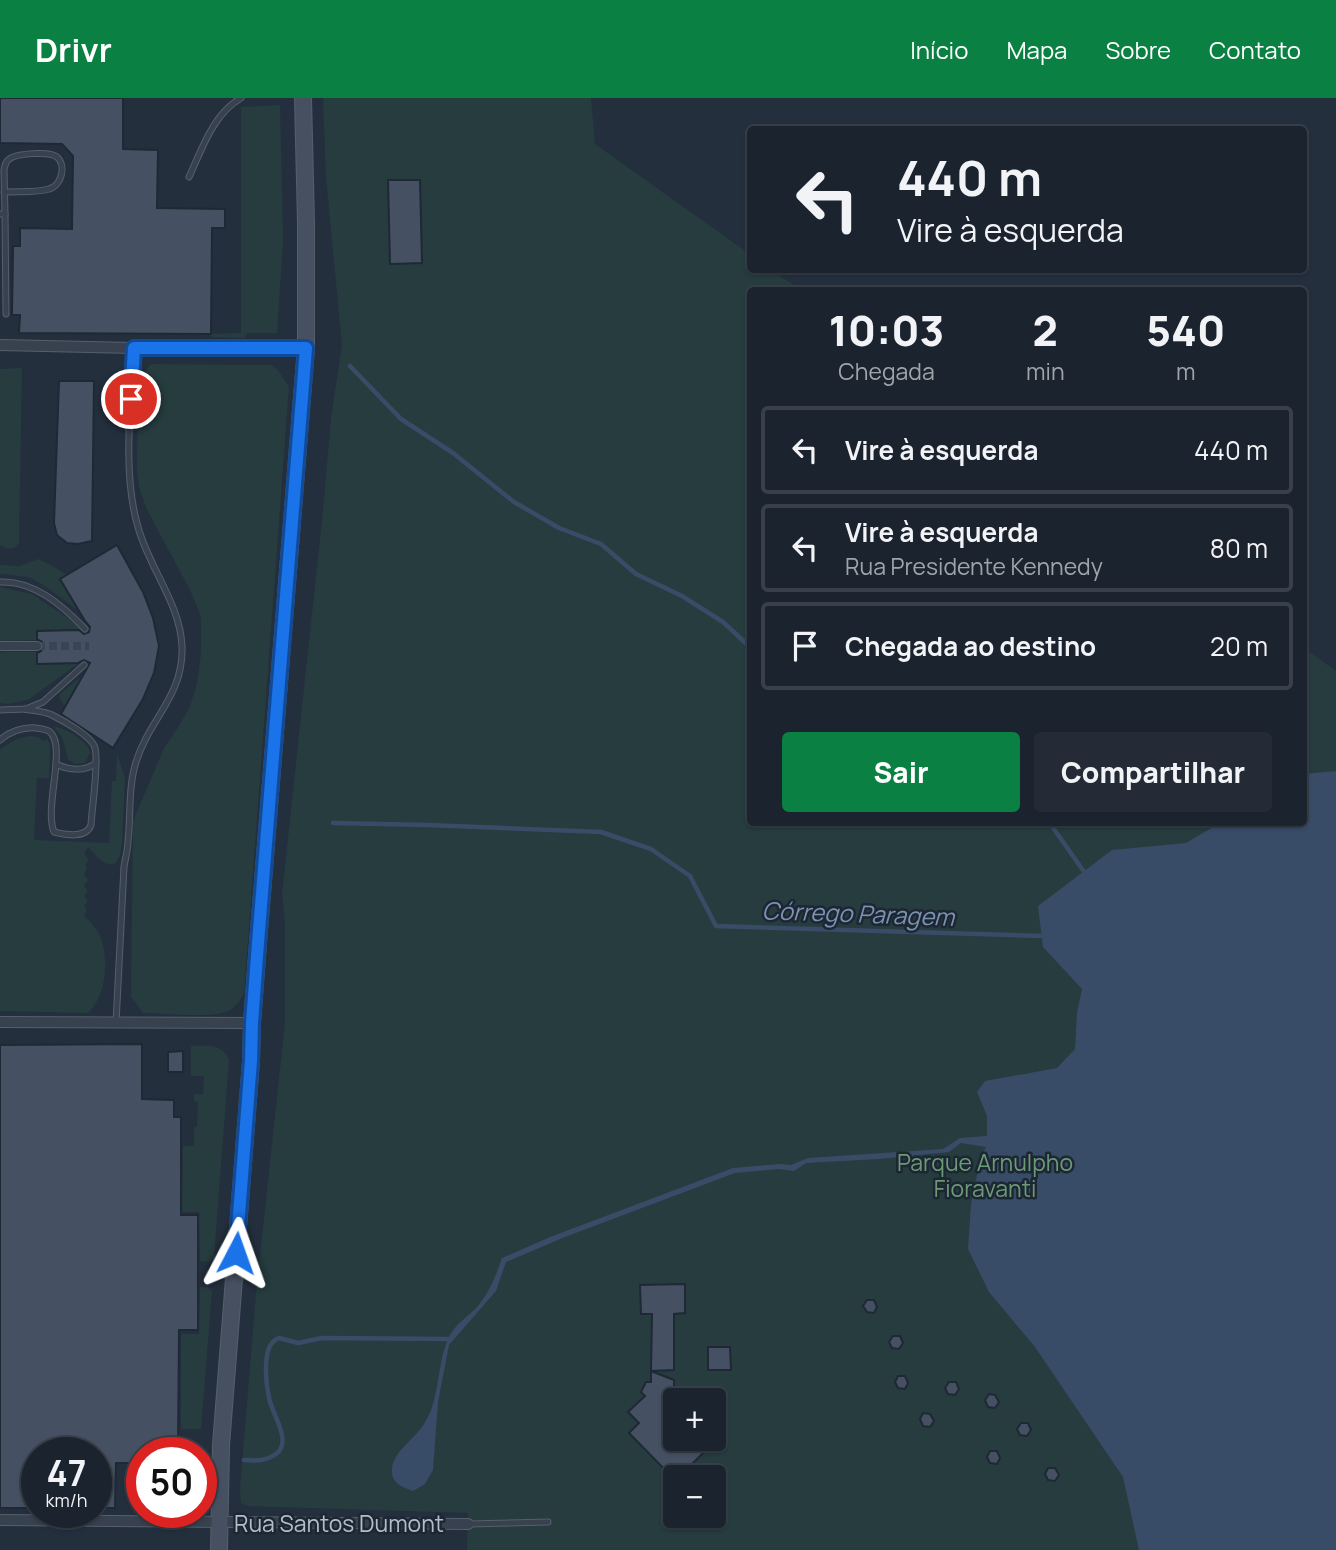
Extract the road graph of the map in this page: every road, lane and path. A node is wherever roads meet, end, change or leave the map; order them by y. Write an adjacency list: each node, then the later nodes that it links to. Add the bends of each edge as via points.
1 (242, 98): 5 (lane, via 219,117)
2 (303, 98): 11 (main road)
3 (0, 158): 4 (lane)
4 (9, 159): 6 (lane, via 4,170); 6 (lane, via 50,154 60,160 61,177 53,188)
5 (189, 177)
6 (5, 192): 7 (lane)
7 (2, 214): 8 (lane)
8 (6, 314)
9 (0, 345): 10 (street)
10 (134, 348): 11 (street); 25 (lane, via 130,484 137,526 178,619 182,645 174,691 136,760 131,779)
11 (306, 348): 26 (main road)
12 (0, 582): 13 (lane, via 31,587 54,600)
13 (85, 629)
14 (0, 646): 15 (street)
15 (37, 646)
16 (84, 665): 17 (lane, via 43,702)
17 (25, 709): 18 (lane); 19 (lane)
18 (0, 710)
19 (50, 714): 20 (lane); 22 (lane, via 91,740)
20 (48, 730): 21 (lane, via 25,728); 23 (lane, via 55,741)
21 (0, 740)
22 (96, 763): 23 (lane, via 85,769); 23 (lane, via 90,830 81,835 52,828)
23 (56, 764)
24 (0, 1021): 25 (street)
25 (116, 1023): 26 (street)
26 (252, 1023): 28 (main road)
27 (0, 1520): 28 (street, Rua Santos Dumont)
28 (219, 1522): 30 (street, Rua Santos Dumont); 31 (main road)
29 (548, 1522): 30 (lane)
30 (468, 1524)
31 (219, 1550)

